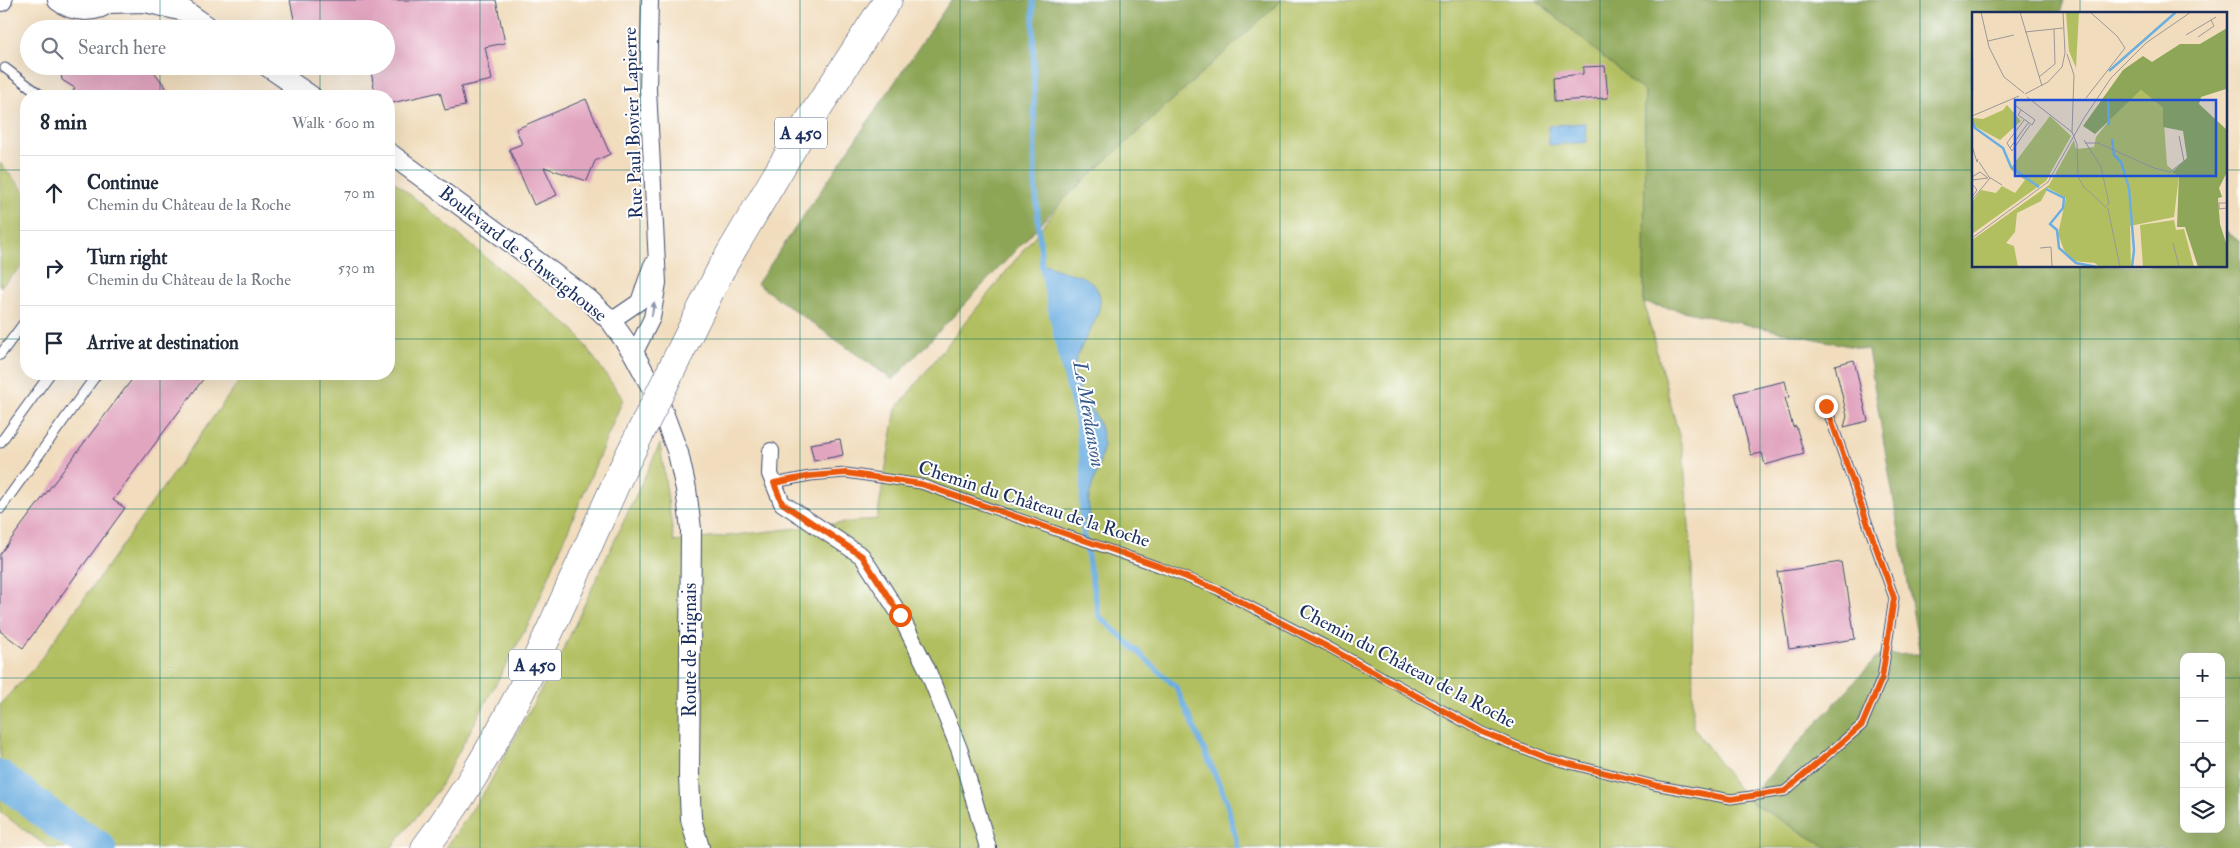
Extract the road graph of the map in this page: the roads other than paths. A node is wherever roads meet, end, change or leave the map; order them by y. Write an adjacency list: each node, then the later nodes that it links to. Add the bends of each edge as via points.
1 (59, 0): 4 (main road, via 73,8 85,9 97,8)
2 (650, 0): 12 (street, Rue Paul Bovier Lapierre, via 648,89)
3 (888, 0): 25 (highway, A 450, bridge, via 802,132 721,269 622,470 556,621 514,707 462,795)
4 (110, 1): 5 (street)
5 (179, 4): 6 (street)
6 (199, 20)
7 (5, 68): 10 (lane)
8 (275, 75): 9 (street)
9 (287, 89)
10 (34, 90)
11 (395, 156): 13 (street, Boulevard de Schweighouse, via 588,299)
12 (656, 246): 13 (street, Rue Paul Bovier Lapierre, via 648,281 639,302); 15 (street, Rue Paul Bovier Lapierre, one-way to 12, via 652,318 658,283)
13 (611, 321): 15 (street, Boulevard de Schweighouse)
14 (20, 328): 16 (lane)
15 (634, 354): 22 (street, Boulevard de Schweighouse, via 658,399)
16 (0, 355)
17 (46, 380): 20 (lane)
18 (93, 380): 24 (lane)
19 (1826, 406): 23 (lane, Chemin du Château de la Roche, via 1894,598 1882,678 1862,725 1785,791 1731,799 1654,785 1546,758 1482,732 1218,590 1159,566 921,484 846,473)
20 (0, 443)
21 (771, 451): 23 (street, via 770,474)
22 (678, 453): 26 (street, Route de Brignais, via 691,529 689,777 691,819)
23 (774, 483): 27 (street, via 782,503 862,556 900,615 927,669 960,751)
24 (0, 509)
25 (425, 848)
26 (698, 848)
27 (988, 848)

